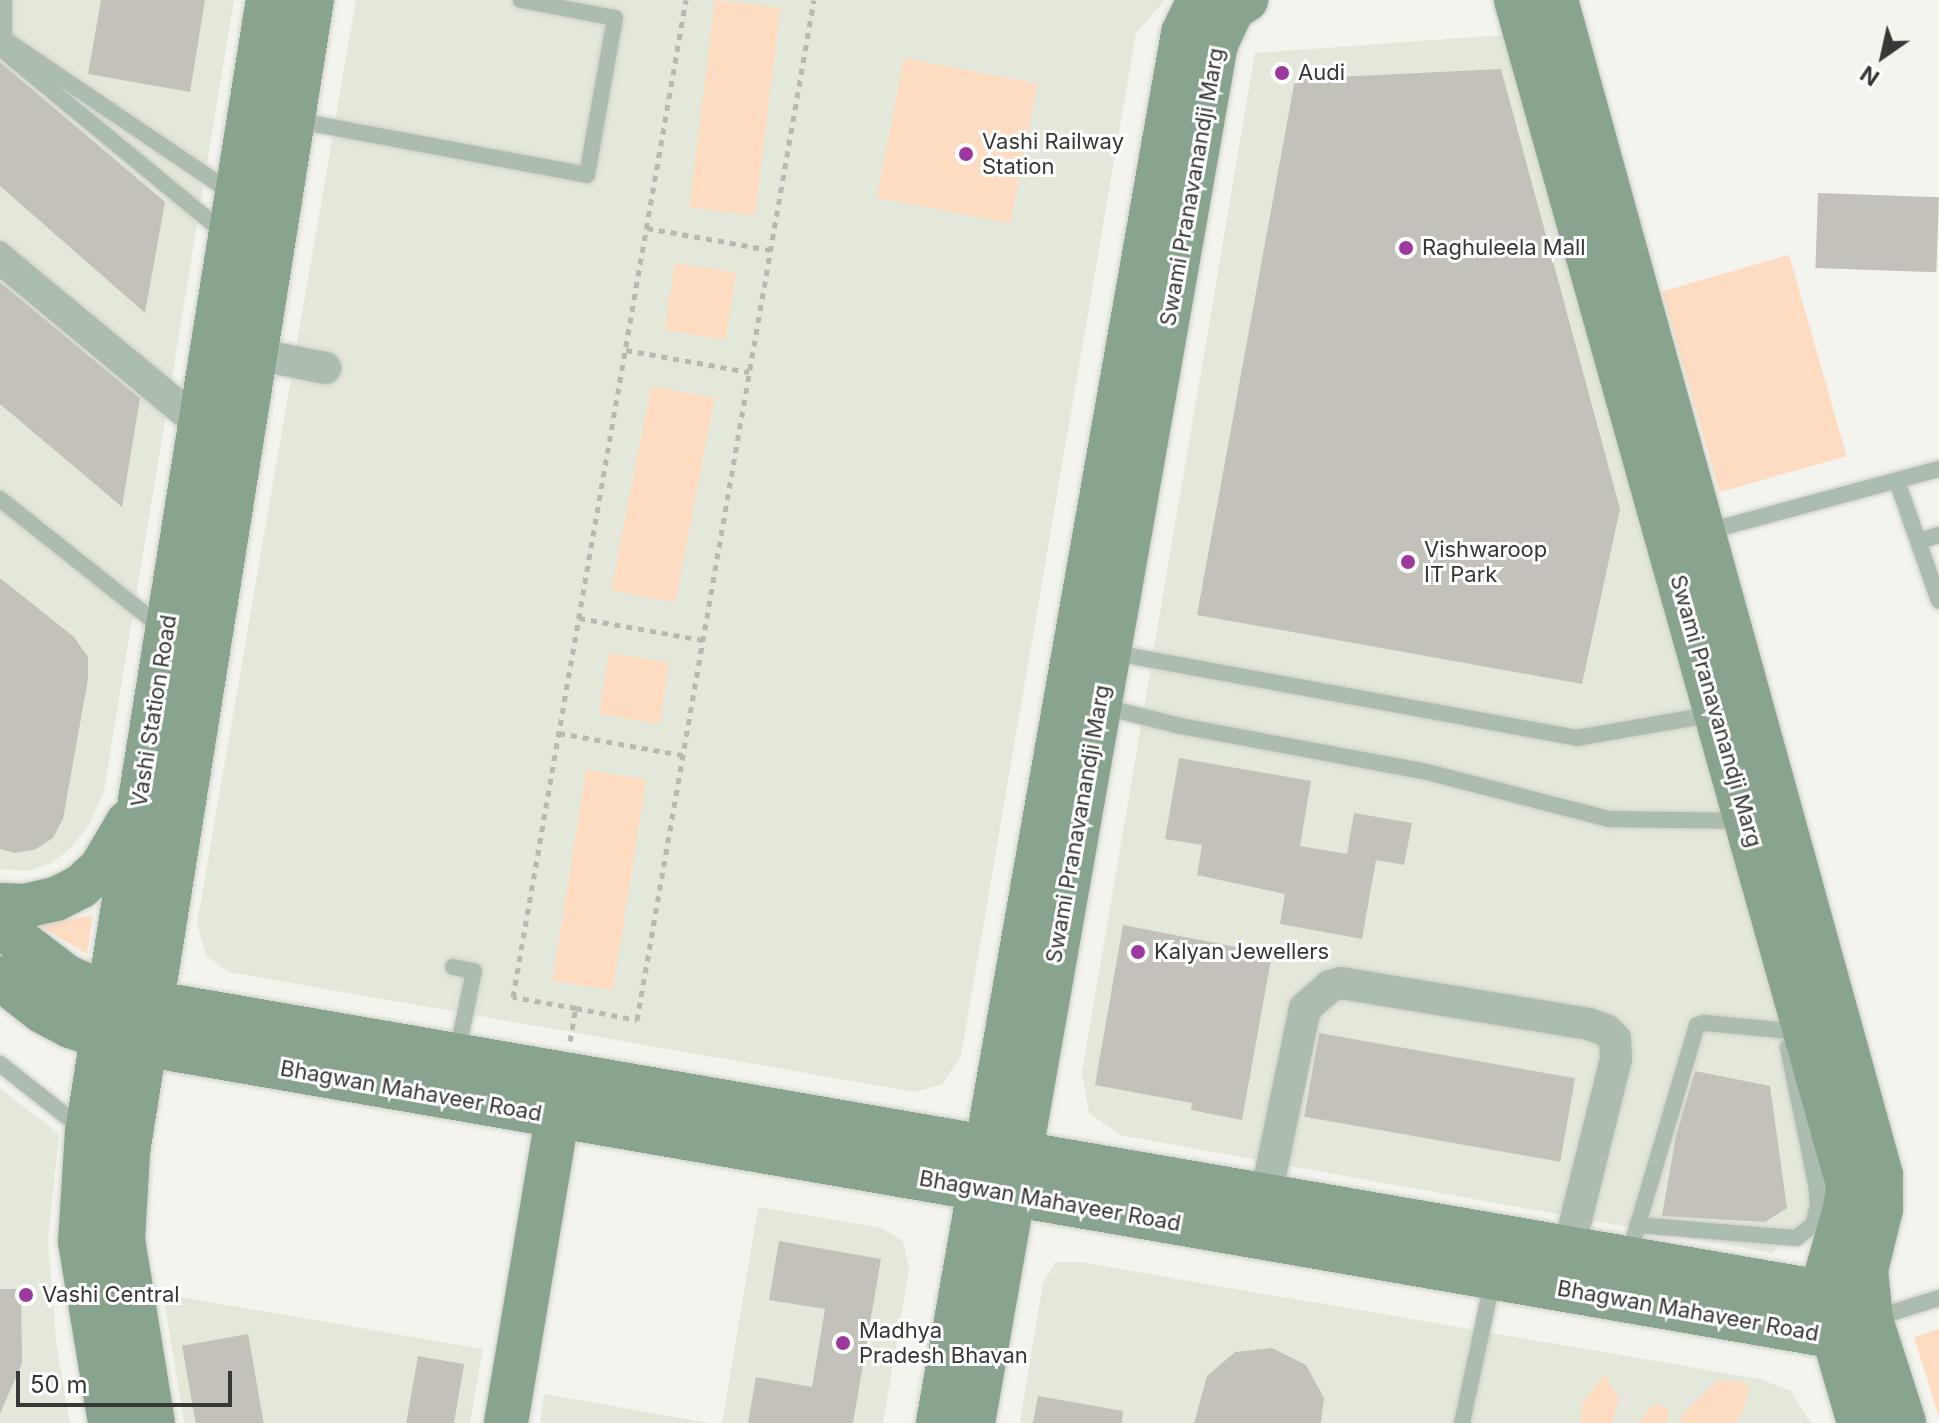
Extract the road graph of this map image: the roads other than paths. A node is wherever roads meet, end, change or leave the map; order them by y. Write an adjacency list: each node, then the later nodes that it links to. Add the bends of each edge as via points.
1 (4, 0): 14 (lane, via 4,39)
2 (268, 0): 14 (street, Vashi Station Road)
3 (312, 0): 13 (street, Vashi Station Road)
4 (521, 0): 10 (lane)
5 (621, 0): 10 (lane)
6 (1199, 0): 12 (street, Swami Pranavanandji Marg, via 1183,33)
7 (1246, 0): 12 (street, Swami Pranavanandji Marg, via 1232,9)
8 (1516, 0): 25 (street, Swami Pranavanandji Marg)
9 (1556, 0): 25 (street, Swami Pranavanandji Marg)
10 (615, 18): 13 (lane, via 587,175)
11 (0, 48): 14 (lane)
12 (1194, 74): 27 (street, Swami Pranavanandji Marg)
13 (293, 120): 18 (street, Vashi Station Road)
14 (233, 217): 17 (street, Vashi Station Road)
15 (0, 249): 20 (lane)
16 (0, 268): 20 (lane)
17 (213, 346): 18 (street); 20 (street, Vashi Station Road)
18 (255, 354): 19 (street); 41 (street, Vashi Station Road)
19 (325, 368)
20 (200, 424): 29 (street, Vashi Station Road)
21 (1939, 469): 22 (lane)
22 (1897, 481): 25 (lane); 26 (lane)
23 (0, 499): 29 (lane)
24 (1939, 535): 26 (lane)
25 (1686, 538): 32 (street, Swami Pranavanandji Marg); 58 (street, Swami Pranavanandji Marg, via 1881,1175 1881,1209 1866,1270)
26 (1919, 541): 28 (lane)
27 (1106, 565): 30 (street, Swami Pranavanandji Marg); 37 (street, Swami Pranavanandji Marg)
28 (1939, 601)
29 (167, 632): 33 (street, Vashi Station Road)
30 (1108, 652): 31 (street, Swami Pranavanandji Marg); 32 (lane, via 1576,738)
31 (1099, 706): 34 (lane, via 1427,772 1609,819); 37 (street, Swami Pranavanandji Marg)
32 (1717, 714): 34 (street, Swami Pranavanandji Marg)
33 (140, 796): 35 (street, via 119,841 80,887 41,903); 40 (street, Vashi Station Road)
34 (1746, 821): 42 (street, Swami Pranavanandji Marg)
35 (0, 905)
36 (0, 926): 40 (street, Bhagwan Mahaveer Road, via 67,977)
37 (1037, 961): 50 (street, Swami Pranavanandji Marg)
38 (453, 967): 45 (lane, via 474,971)
39 (0, 978): 43 (street, Bhagwan Mahaveer Road, via 42,1011)
40 (109, 995): 41 (street, Bhagwan Mahaveer Road); 43 (street, Vashi Station Road)
41 (151, 1002): 44 (street, Vashi Station Road); 45 (street, Bhagwan Mahaveer Road)
42 (1795, 1031): 53 (lane, via 1697,1025); 53 (lane, via 1818,1205 1813,1225 1796,1238); 56 (street, Swami Pranavanandji Marg, via 1848,1185)
43 (102, 1037): 44 (street, Bhagwan Mahaveer Road); 49 (street, Vashi Station Road)
44 (144, 1045): 48 (street, Bhagwan Mahaveer Road); 60 (street, Vashi Station Road, via 128,1152 123,1240)
45 (457, 1055): 47 (street, Bhagwan Mahaveer Road)
46 (0, 1064): 49 (lane)
47 (564, 1073): 48 (street); 50 (street, Bhagwan Mahaveer Road)
48 (557, 1116): 51 (street, Bhagwan Mahaveer Road); 62 (street)
49 (87, 1132): 61 (street, Vashi Station Road, via 80,1242)
50 (1004, 1149): 51 (street, Swami Pranavanandji Marg); 52 (street, Bhagwan Mahaveer Road)
51 (996, 1192): 55 (street, Bhagwan Mahaveer Road); 63 (street, Swami Pranavanandji Marg); 64 (street, Swami Pranavanandji Marg)
52 (1266, 1195): 54 (street, Bhagwan Mahaveer Road); 54 (street, via 1305,1008 1330,986 1341,983 1589,1024 1615,1039 1616,1059)
53 (1632, 1242): 54 (street, Bhagwan Mahaveer Road); 56 (street, Bhagwan Mahaveer Road)
54 (1569, 1248)
55 (1493, 1278): 59 (street, Bhagwan Mahaveer Road); 65 (lane)
56 (1821, 1292): 58 (street, Bhagwan Mahaveer Road); 59 (street, Swami Pranavanandji Marg)
57 (1939, 1298): 58 (lane)
58 (1871, 1320): 59 (street, Bhagwan Mahaveer Road); 67 (street, Swami Pranavanandji Marg)
59 (1831, 1336): 66 (street, Swami Pranavanandji Marg)
60 (150, 1404): 61 (street)
61 (108, 1409)
62 (506, 1423)
63 (938, 1423)
64 (973, 1423)
65 (1462, 1423)
66 (1859, 1423)
67 (1904, 1423)

